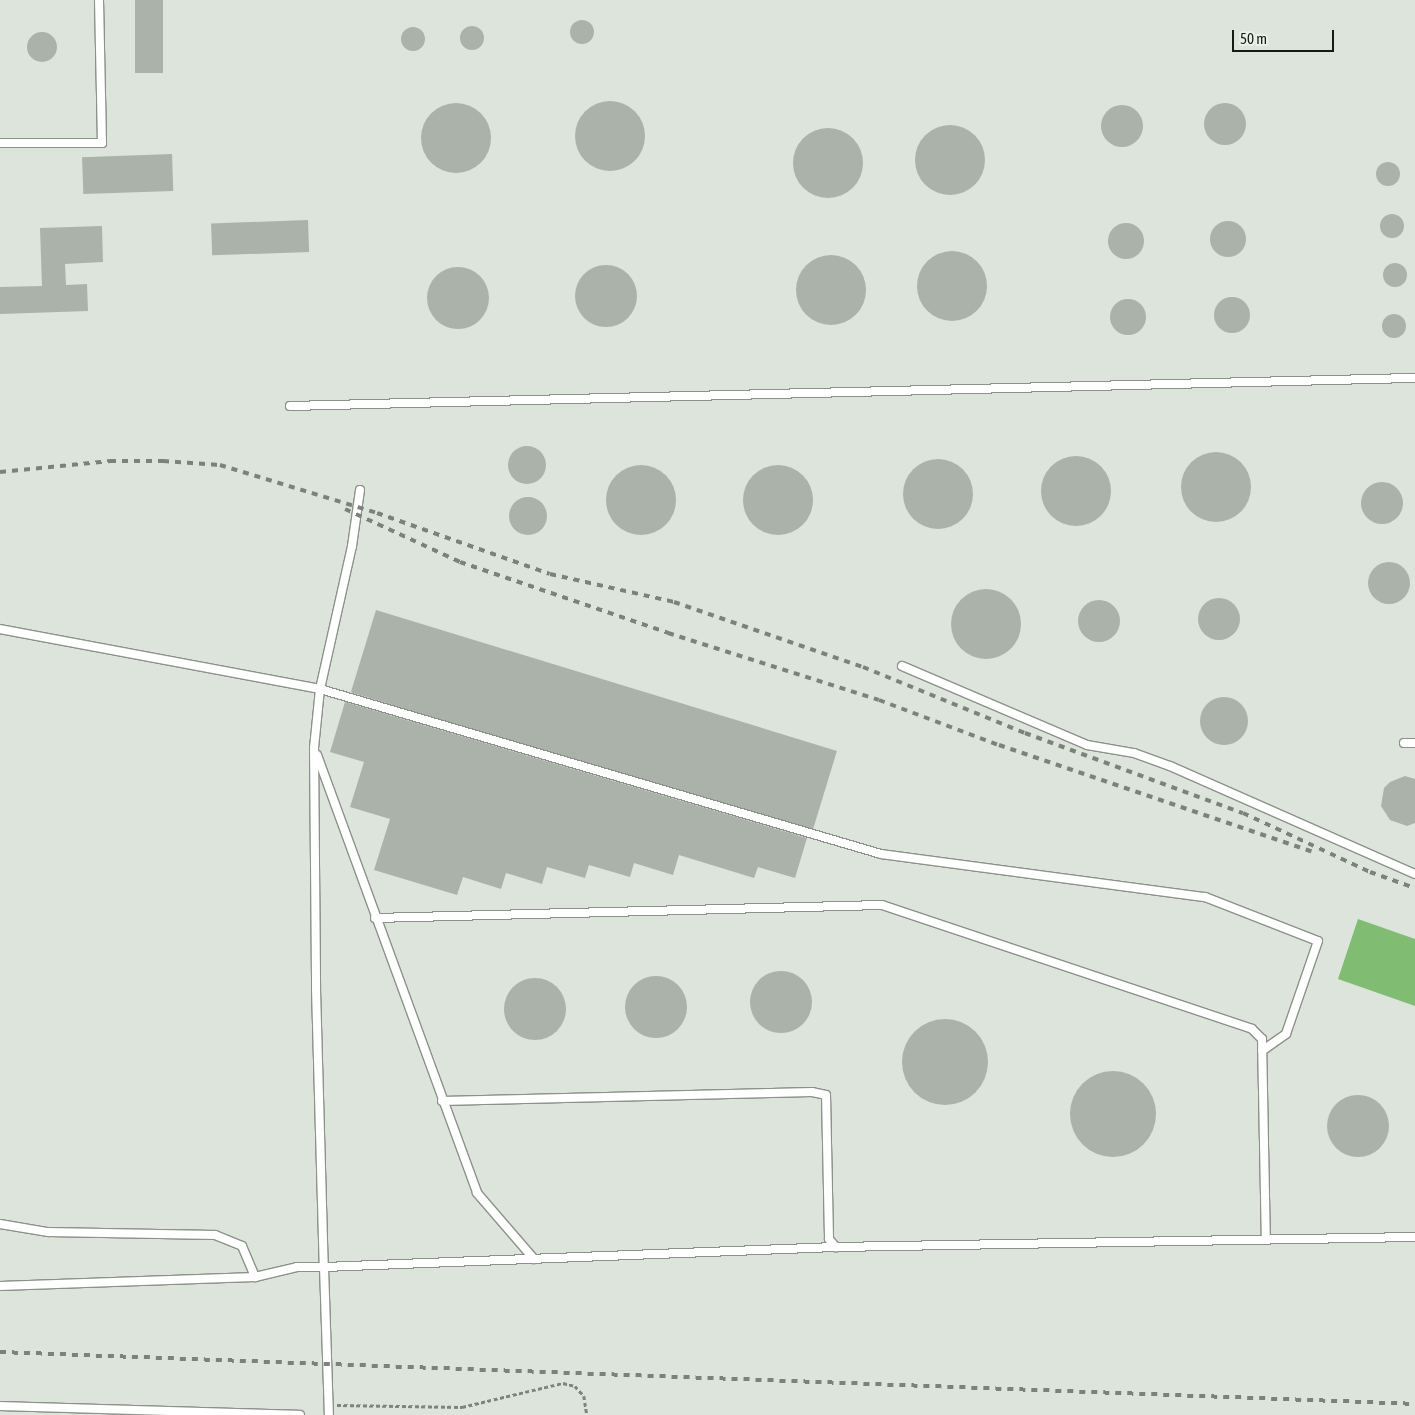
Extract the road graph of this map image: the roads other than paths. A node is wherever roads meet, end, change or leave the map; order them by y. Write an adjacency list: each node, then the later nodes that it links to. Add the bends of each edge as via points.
1 (99, 0): 2 (lane, via 102,143)
2 (0, 143)
3 (1415, 378): 4 (lane)
4 (290, 406)
5 (360, 490): 8 (lane, via 352,546)
6 (0, 629): 8 (lane)
7 (902, 666): 12 (lane, via 1088,745 1134,753 1170,766)
8 (320, 689): 11 (lane); 14 (lane, via 881,854 1205,897 1318,941 1286,1034)
9 (1404, 743): 10 (lane)
10 (1415, 743)
11 (314, 748): 13 (lane); 21 (lane, via 316,989)
12 (1415, 874)
13 (375, 918): 14 (lane, via 882,905 1252,1029 1262,1038); 15 (lane)
14 (1262, 1051): 18 (lane)
15 (442, 1101): 19 (lane, via 812,1092 826,1095 829,1240); 20 (lane, via 478,1193)
16 (0, 1224): 22 (lane, via 48,1232 215,1235 242,1246)
17 (1415, 1238): 18 (lane)
18 (1266, 1240): 19 (lane)
19 (836, 1247): 20 (lane)
20 (534, 1259): 21 (lane)
21 (324, 1267): 22 (lane, via 297,1267); 26 (lane)
22 (255, 1277): 23 (lane)
23 (0, 1286)
24 (0, 1406): 25 (lane)
25 (300, 1415)
26 (329, 1415)

